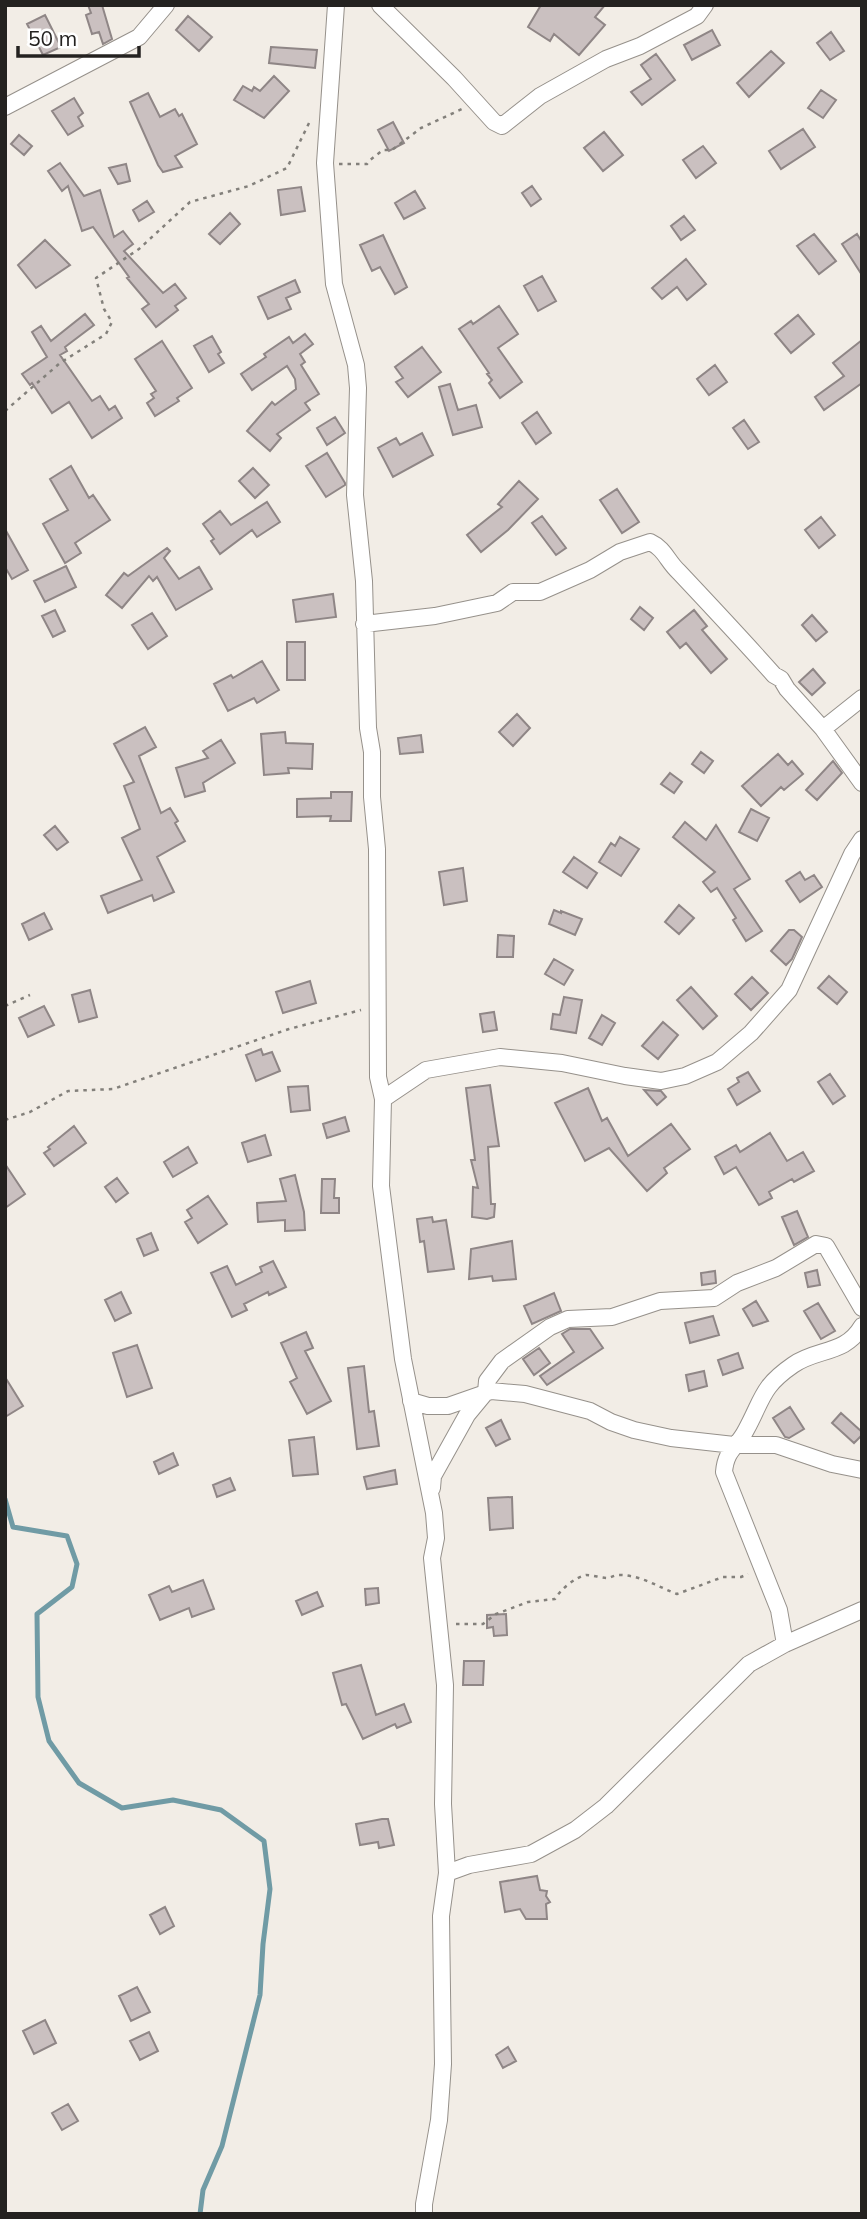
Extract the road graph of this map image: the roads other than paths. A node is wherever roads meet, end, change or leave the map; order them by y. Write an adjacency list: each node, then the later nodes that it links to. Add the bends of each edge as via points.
1 (166, 5): 5 (street, via 139,37)
2 (336, 5): 6 (street, via 325,163 334,284 358,388 355,495)
3 (380, 5): 4 (street, via 502,126 540,96 697,16)
4 (705, 5)
5 (5, 107)
6 (364, 624): 8 (street, via 497,603 513,592 540,592 650,542 662,548 673,566); 11 (street, via 377,849 378,1077)
7 (862, 698): 8 (street)
8 (823, 729): 9 (street)
9 (862, 783)
10 (862, 839): 11 (street, via 789,989 751,1033 717,1062 662,1081 500,1057 426,1070)
11 (383, 1099): 15 (street, via 381,1186)
12 (862, 1308): 14 (street, via 826,1246 816,1244 714,1298 660,1301 612,1317 568,1319 550,1327 502,1361 487,1381)
13 (862, 1325): 16 (street, via 842,1347 796,1363 779,1376 764,1392 746,1432)
14 (486, 1392): 15 (street, via 448,1406); 16 (street, via 525,1394 590,1411 634,1430); 18 (street, via 467,1415 433,1476)
15 (411, 1401): 18 (street)
16 (734, 1446): 17 (street, via 776,1446); 20 (street, via 725,1458 724,1472 779,1609)
17 (862, 1471)
18 (431, 1496): 21 (street, via 436,1538 432,1558 445,1685)
19 (862, 1610): 20 (street)
20 (785, 1644): 21 (street, via 749,1664 606,1806 575,1830 531,1854)
21 (447, 1873): 22 (street, via 441,1916 442,2078)
22 (424, 2214)

